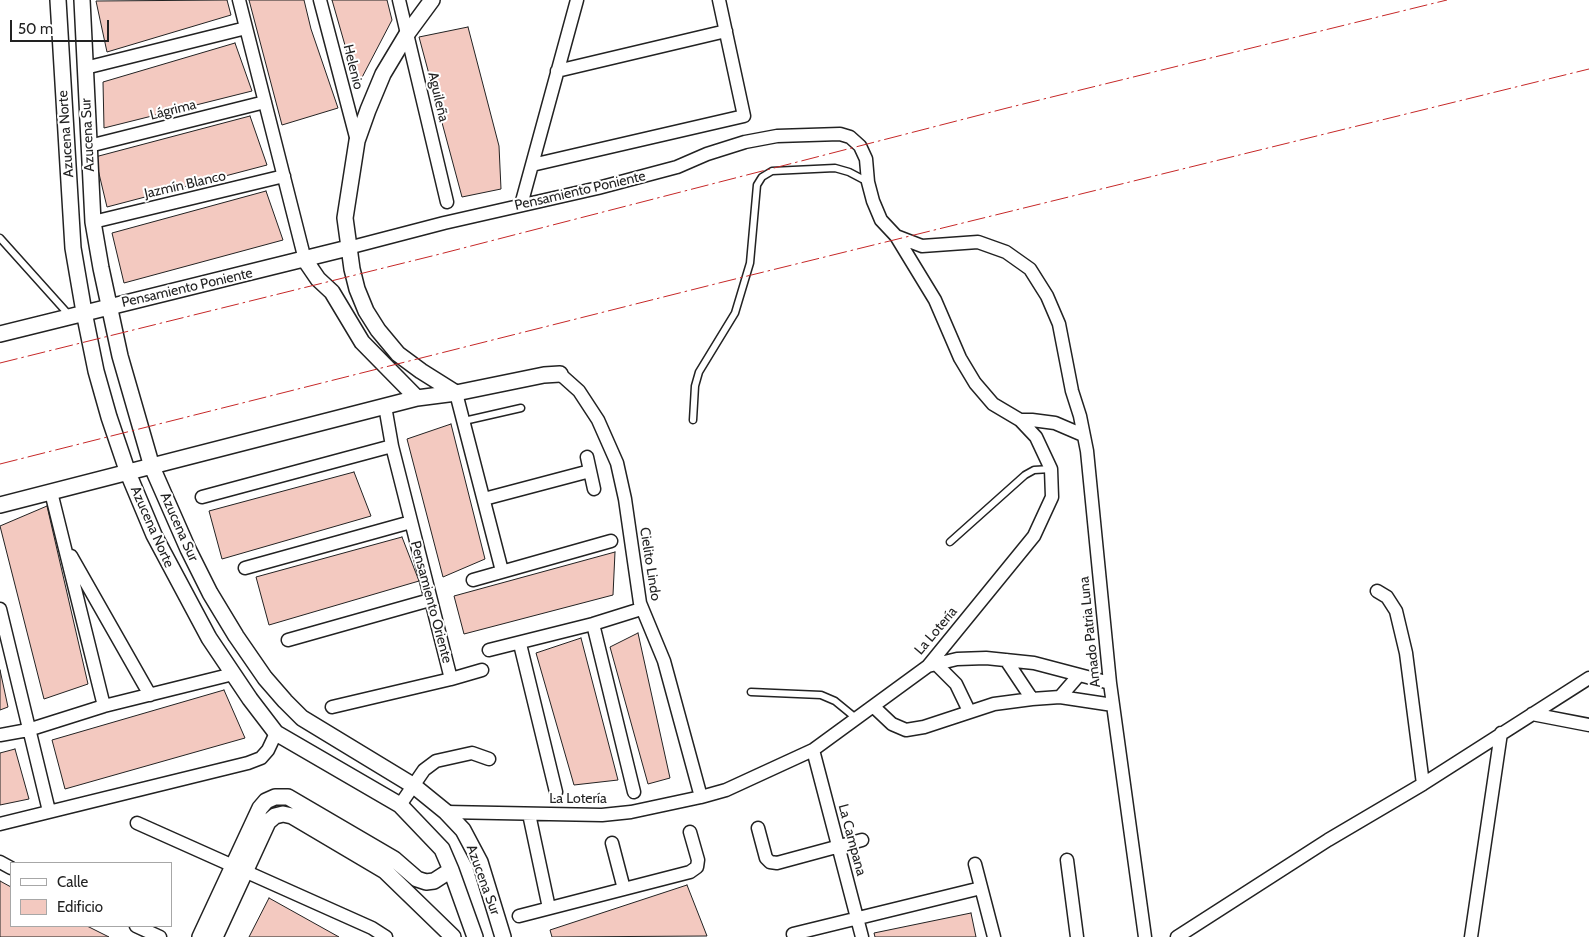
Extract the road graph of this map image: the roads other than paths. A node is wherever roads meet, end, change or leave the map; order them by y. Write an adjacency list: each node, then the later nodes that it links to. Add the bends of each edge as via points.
1 (58, 0): 28 (street, Azucena Norte)
2 (82, 0): 12 (street, Azucena Sur)
3 (239, 0): 9 (street)
4 (320, 0): 15 (street, Helenio)
5 (399, 0): 11 (street, Aguileña)
6 (432, 0): 11 (street)
7 (577, 0): 13 (street)
8 (719, 0): 10 (street)
9 (246, 28): 12 (street); 14 (street)
10 (726, 31): 13 (street); 17 (street, via 744,116)
11 (407, 34): 15 (street, via 383,74); 20 (street, Aguileña)
12 (85, 68): 16 (street, Azucena Sur)
13 (557, 71): 17 (street)
14 (265, 102): 16 (street, Lágrima); 18 (street)
15 (356, 141): 25 (street, via 344,218)
16 (88, 146): 22 (street, Azucena Sur)
17 (532, 165): 21 (street)
18 (284, 176): 22 (street, Jazmín Blanco); 26 (street)
19 (868, 182): 21 (street, Pensamiento Poniente, via 866,158 850,137 840,134 777,136 745,142 678,167); 23 (street, Pensamiento Poniente, via 881,220); 36 (lane, via 835,168 772,171 762,177 757,186 750,263 735,313 699,372)
20 (447, 202)
21 (521, 205): 25 (street, Pensamiento Poniente)
22 (94, 222): 27 (street, Azucena Sur)
23 (896, 236): 29 (street, Pensamiento Poniente, via 922,246 978,242 1006,252 1030,269); 37 (street, La Lotería, via 935,300 975,384 993,404)
24 (0, 238): 28 (lane)
25 (348, 248): 26 (street, Pensamiento Poniente); 32 (street, via 357,289 378,330 398,354)
26 (304, 260): 27 (street, Pensamiento Poniente); 33 (street, via 332,292 362,342)
27 (109, 306): 28 (street, Pensamiento Poniente); 42 (street, Azucena Sur)
28 (77, 314): 30 (street, Pensamiento Poniente); 45 (street, Azucena Norte)
29 (1059, 324): 39 (street, Amado Patria Luna)
30 (0, 334)
31 (560, 374): 32 (street); 61 (street, Cielito Lindo, via 579,391 598,420 617,463)
32 (456, 393): 33 (street); 38 (street)
33 (417, 398): 34 (street)
34 (385, 406): 40 (street, Pensamiento Oriente); 42 (street)
35 (521, 408): 38 (lane)
36 (693, 420)
37 (1020, 420): 39 (street, via 1055,423); 43 (street, La Lotería, via 1036,437)
38 (464, 422): 49 (street)
39 (1084, 435): 73 (street, Amado Patria Luna)
40 (392, 446): 48 (street); 51 (street, Pensamiento Oriente)
41 (588, 457): 44 (street)
42 (152, 467): 45 (street); 93 (street, Azucena Sur, via 210,593 265,678 302,718)
43 (1051, 469): 54 (lane, via 1034,470 1025,475); 67 (street, La Lotería, via 1052,497 1034,536)
44 (590, 471): 46 (street); 49 (street)
45 (128, 473): 47 (street); 69 (street, Azucena Norte, via 169,566)
46 (594, 489)
47 (51, 492): 50 (street); 53 (street)
48 (202, 497)
49 (484, 499): 56 (street)
50 (0, 505)
51 (411, 522): 55 (street); 59 (street, Pensamiento Oriente)
52 (611, 541): 56 (street)
53 (63, 542): 75 (street); 79 (street)
54 (950, 542)
55 (245, 568)
56 (502, 572): 57 (street)
57 (474, 580)
58 (1377, 591): 92 (street, via 1396,611 1404,645)
59 (430, 600): 63 (street); 72 (street, Pensamiento Oriente)
60 (0, 609): 86 (street)
61 (642, 609): 62 (street); 96 (street, Cielito Lindo, via 664,661)
62 (593, 624): 64 (street); 95 (street)
63 (288, 640)
64 (520, 644): 65 (street); 94 (street)
65 (489, 650)
66 (1006, 660): 67 (street, via 957,659); 70 (street, via 1034,663); 77 (street)
67 (932, 665): 81 (street, La Lotería); 82 (street, via 956,684)
68 (482, 670): 72 (street)
69 (233, 674): 75 (street); 87 (street, Azucena Norte)
70 (1079, 675): 73 (street); 76 (street)
71 (1589, 678): 83 (street)
72 (451, 679): 80 (street, Pensamiento Oriente)
73 (1110, 683): 78 (street, Amado Patria Luna)
74 (751, 692): 84 (lane, via 821,695)
75 (150, 695): 79 (street)
76 (1060, 697): 77 (street); 78 (street)
77 (1032, 699): 82 (street, via 994,704)
78 (1113, 705): 129 (street, Amado Patria Luna)
79 (104, 706): 86 (street)
80 (332, 707)
81 (874, 707): 82 (street, via 892,724 906,730); 84 (street, La Lotería)
82 (969, 712)
83 (1532, 714): 85 (street); 88 (street)
84 (857, 719): 90 (street, La Lotería)
85 (1589, 725)
86 (28, 730): 89 (street); 98 (street)
87 (276, 733): 97 (street, Azucena Norte); 98 (street, via 261,758 248,764)
88 (1500, 733): 92 (street); 131 (street)
89 (0, 735)
90 (813, 750): 96 (street, La Lotería); 107 (street, La Campana)
91 (489, 759): 93 (street, via 472,753 436,761 424,770)
92 (1423, 784): 130 (street, via 1328,840)
93 (414, 786): 97 (street); 99 (street, Azucena Sur)
94 (556, 792)
95 (634, 792)
96 (701, 798): 100 (street, La Lotería, via 602,815)
97 (400, 805): 111 (street, Azucena Norte, via 442,849)
98 (49, 811): 102 (street)
99 (446, 812): 100 (street, La Lotería); 125 (street, Azucena Sur, via 463,830 480,862)
100 (529, 814): 114 (street)
101 (137, 823): 110 (street)
102 (0, 824)
103 (758, 828): 107 (street, via 770,862)
104 (690, 832): 113 (street, via 698,860 696,867 690,872)
105 (862, 840): 107 (street)
106 (612, 843): 113 (street)
107 (839, 847): 116 (street, La Campana)
108 (1068, 860): 128 (street)
109 (975, 864): 112 (street)
110 (238, 869): 111 (street, via 260,808 275,797 288,797 394,859 417,879 434,881); 120 (street); 121 (street); 122 (street); 123 (street, via 268,822 282,814 292,816 385,871)
111 (451, 870): 124 (street, Azucena Norte)
112 (981, 888): 116 (street); 127 (street)
113 (624, 889): 114 (street)
114 (549, 908): 115 (street)
115 (519, 916)
116 (857, 918): 118 (street); 126 (street, La Campana)
117 (138, 927): 119 (street)
118 (792, 934)
119 (160, 937)
120 (200, 937)
121 (215, 937)
122 (386, 937)
123 (453, 937)
124 (474, 937)
125 (504, 937)
126 (862, 937)
127 (994, 937)
128 (1076, 937)
129 (1145, 937)
130 (1177, 937)
131 (1470, 937)

